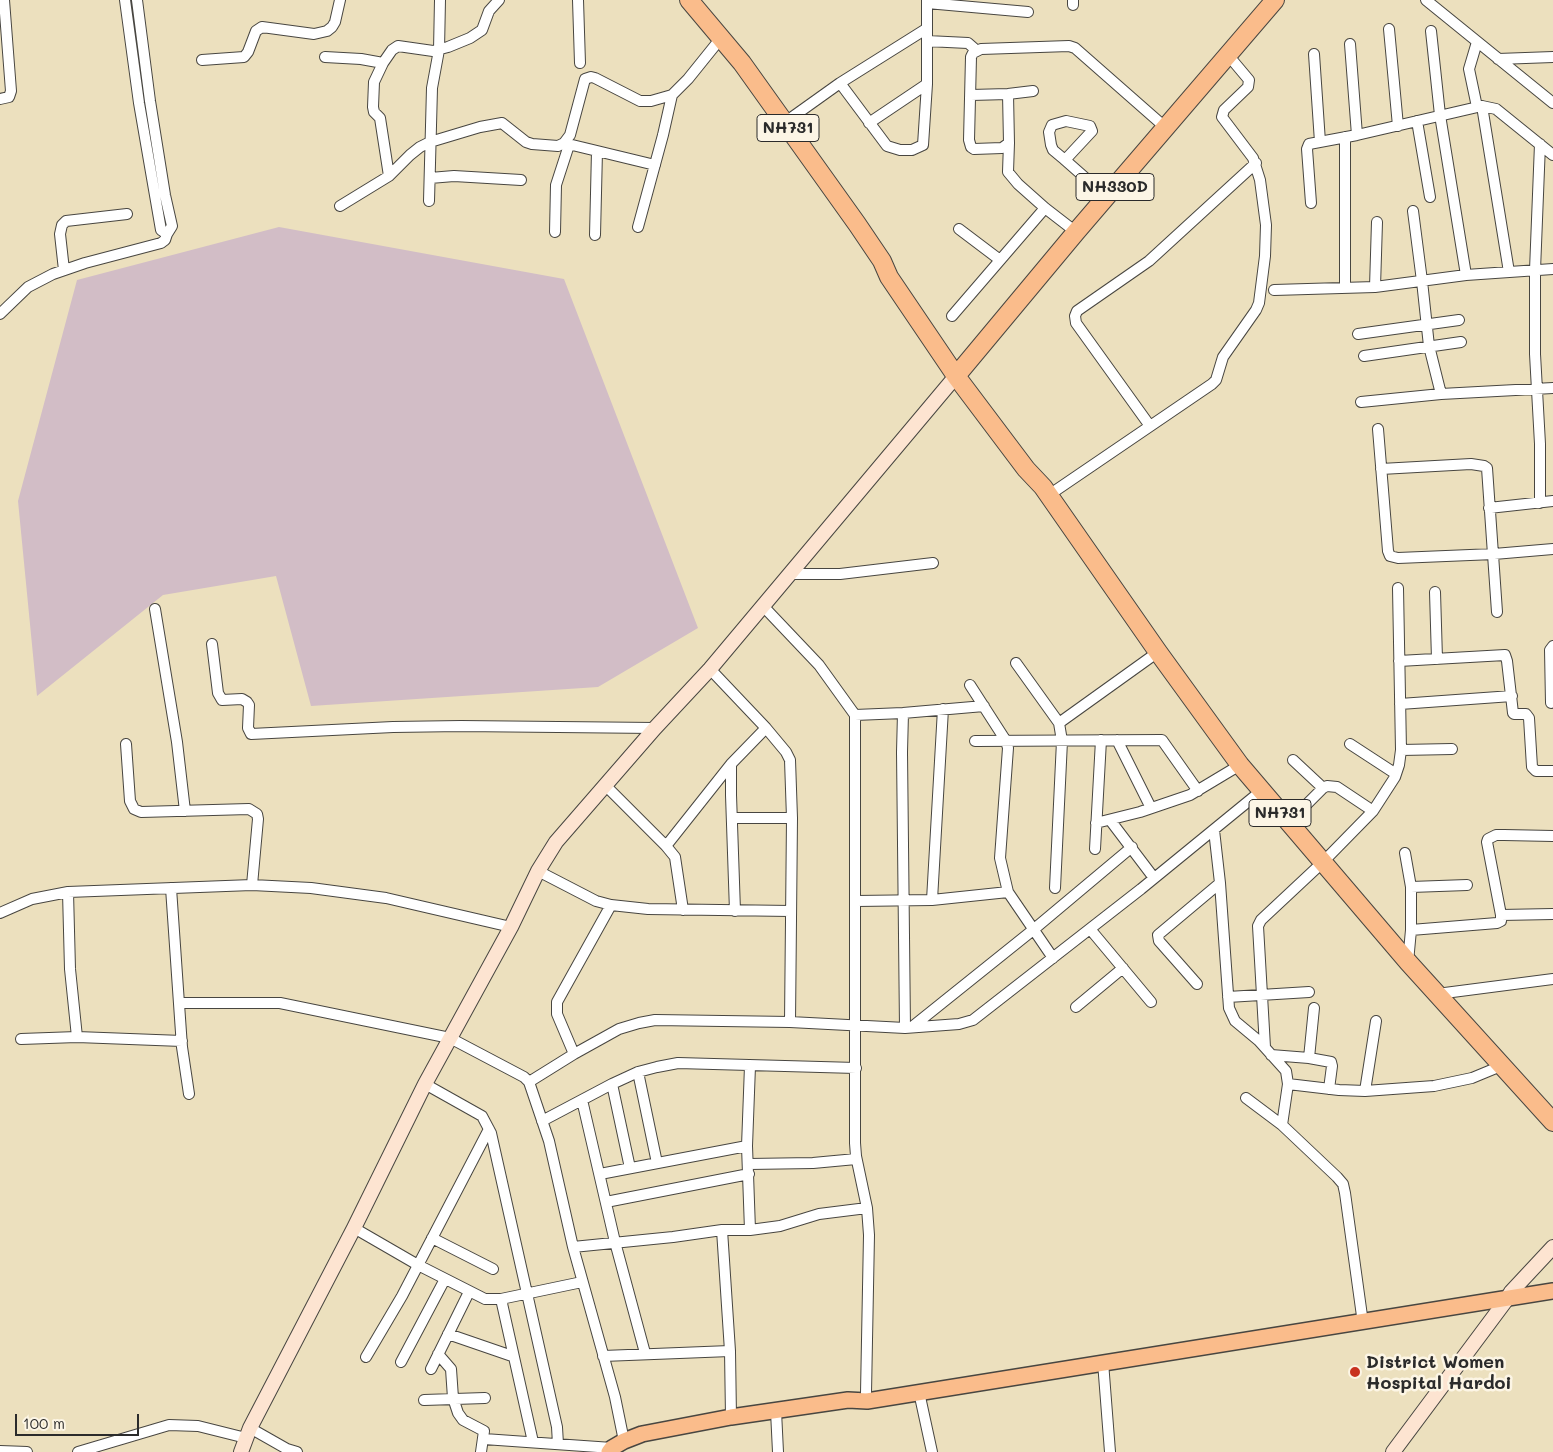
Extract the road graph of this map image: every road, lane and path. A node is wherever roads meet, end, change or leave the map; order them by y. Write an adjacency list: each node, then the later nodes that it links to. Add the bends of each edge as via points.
1 (4, 0): 30 (street)
2 (125, 0): 74 (street, via 161,230)
3 (137, 0): 74 (street, via 172,226)
4 (340, 0): 27 (street, via 335,22 326,31 314,34 262,27 256,32 244,57)
5 (440, 0): 20 (street)
6 (499, 0): 20 (street, via 489,11 482,30)
7 (578, 0): 29 (street)
8 (689, 0): 16 (highway, NH731)
9 (1275, 0): 23 (highway, NH330D)
10 (1426, 0): 18 (street)
11 (927, 2): 12 (street); 13 (street)
12 (1028, 12)
13 (926, 29): 17 (street); 31 (street)
14 (1389, 29): 44 (street)
15 (1431, 31): 40 (street)
16 (721, 38): 35 (street); 42 (highway, NH731)
17 (926, 41): 21 (street, via 968,43); 32 (street)
18 (1477, 42): 26 (street); 39 (street, via 1469,70)
19 (1350, 44): 46 (street)
20 (439, 50): 28 (street, via 398,46); 48 (street, via 432,88)
21 (976, 50): 36 (street, via 971,57); 45 (street, via 1075,48)
22 (1314, 54): 49 (street)
23 (1228, 55): 45 (highway, NH330D); 56 (street, via 1247,75 1250,83 1224,110 1222,117)
24 (324, 57): 28 (street)
25 (1553, 57): 26 (street)
26 (1498, 58): 38 (street)
27 (202, 60)
28 (382, 63): 58 (street, via 374,82 373,107 380,118)
29 (580, 63)
30 (4, 67): 37 (street, via 10,95)
31 (840, 83): 42 (street); 43 (street)
32 (927, 84): 43 (street); 43 (street, via 924,142 919,148 888,146)
33 (1033, 92): 34 (street)
34 (1008, 94): 36 (street); 50 (street)
35 (672, 95): 51 (street, via 640,101 595,78 587,78); 57 (street)
36 (971, 95): 50 (street, via 971,147 977,150 1002,148)
37 (0, 99)
38 (1553, 103)
39 (1480, 107): 40 (street); 52 (street, via 1496,110); 80 (street)
40 (1440, 115): 41 (street); 81 (street)
41 (1417, 121): 44 (street); 62 (street)
42 (784, 123): 94 (highway, NH731, via 882,261 896,273)
43 (869, 123)
44 (1398, 126): 46 (street)
45 (1166, 128): 61 (highway, NH330D)
46 (1357, 135): 47 (street)
47 (1345, 138): 49 (street); 84 (street)
48 (430, 142): 51 (street, via 496,122 532,144); 58 (street); 59 (street)
49 (1320, 142): 64 (street, via 1309,144 1307,149)
50 (1009, 143): 66 (street, via 1008,172)
51 (566, 144): 53 (street); 72 (street, via 556,185)
52 (1540, 144): 54 (street); 79 (street)
53 (597, 151): 57 (street); 75 (street)
54 (1553, 155)
55 (1065, 160): 55 (street, via 1053,150 1050,128 1061,122 1090,126 1092,131); 61 (street)
56 (1256, 163): 99 (street, via 1266,225 1259,303 1223,357 1216,380); 99 (street, via 1149,261 1077,311 1076,323)
57 (655, 164): 70 (street)
58 (388, 176): 65 (street)
59 (430, 178): 60 (street, via 454,176); 63 (street)
60 (522, 180)
61 (1107, 196): 73 (highway, NH330D)
62 (1430, 197)
63 (429, 201)
64 (1311, 203)
65 (340, 206)
66 (1045, 208): 73 (street); 76 (street)
67 (1413, 211): 82 (street)
68 (128, 214): 78 (street, via 62,225)
69 (1377, 222): 83 (street)
70 (638, 227)
71 (959, 229): 76 (street)
72 (555, 232)
73 (1076, 232): 94 (highway, NH330D)
74 (167, 234): 78 (street, via 161,243)
75 (595, 236)
76 (1000, 260): 87 (street)
77 (1553, 269): 79 (street)
78 (64, 270): 86 (street, via 28,287)
79 (1535, 270): 80 (street); 96 (street)
80 (1509, 272): 81 (street)
81 (1466, 275): 82 (street)
82 (1422, 281): 83 (street); 89 (street)
83 (1375, 287): 84 (street)
84 (1345, 288): 85 (street)
85 (1274, 290)
86 (0, 314)
87 (952, 316)
88 (1459, 320): 89 (street)
89 (1426, 324): 90 (street); 92 (street)
90 (1358, 334)
91 (1461, 342): 92 (street)
92 (1429, 346): 93 (street); 97 (street)
93 (1364, 356)
94 (959, 373): 102 (highway, NH731, via 1033,466); 109 (street)
95 (1553, 388): 96 (street)
96 (1538, 389): 97 (street); 104 (street)
97 (1441, 394): 98 (street)
98 (1361, 402)
99 (1150, 426): 102 (street)
100 (1378, 429): 101 (street)
101 (1381, 470): 105 (street, via 1471,464 1484,466 1488,471); 107 (street, via 1390,556)
102 (1046, 491): 117 (highway, NH731)
103 (1553, 501): 104 (street)
104 (1540, 503): 105 (street)
105 (1489, 508): 107 (street)
106 (1553, 549): 107 (street)
107 (1494, 554): 114 (street)
108 (933, 563): 109 (street, via 840,574)
109 (790, 574): 112 (street)
110 (1398, 588): 119 (street)
111 (1435, 592): 118 (street)
112 (763, 606): 121 (street); 129 (street, via 819,665)
113 (155, 609): 152 (street, via 177,742)
114 (1498, 612)
115 (212, 644): 131 (street, via 218,693 222,700 242,699 247,702 251,734 451,726)
116 (1553, 646): 124 (street, via 1550,650)
117 (1158, 652): 130 (street); 144 (highway, NH731)
118 (1437, 658): 119 (street); 123 (street, via 1505,655)
119 (1399, 661): 125 (street)
120 (1016, 663): 130 (street)
121 (710, 669): 131 (street); 132 (street)
122 (970, 685): 126 (street)
123 (1512, 696): 125 (street); 145 (street, via 1513,713 1526,714 1529,718 1534,770)
124 (1551, 703)
125 (1400, 704): 140 (street)
126 (984, 706): 127 (street); 136 (street)
127 (943, 709): 128 (street); 177 (street)
128 (904, 713): 129 (street); 176 (street)
129 (855, 715): 178 (street)
130 (1059, 723): 137 (street)
131 (655, 728): 147 (street)
132 (766, 728): 143 (street); 155 (street, via 790,760)
133 (975, 740): 136 (street)
134 (1101, 740): 135 (street); 137 (street); 157 (street)
135 (1117, 740): 149 (street, via 1162,740); 151 (street)
136 (1006, 741): 137 (street); 175 (street, via 1000,858)
137 (1062, 741): 173 (street)
138 (126, 744): 152 (street, via 130,801 134,809 141,812)
139 (1350, 744): 146 (street)
140 (1401, 750): 141 (street); 146 (street)
141 (1452, 750)
142 (1292, 760): 148 (street)
143 (731, 764): 154 (street); 161 (street)
144 (1240, 765): 149 (street); 150 (highway, NH731)
145 (1553, 771)
146 (1396, 774): 153 (street)
147 (605, 785): 161 (street); 166 (street, via 556,842)
148 (1323, 788): 153 (street, via 1337,787); 158 (street)
149 (1198, 791): 151 (street)
150 (1261, 791): 158 (highway, NH731); 159 (street)
151 (1151, 808): 156 (street)
152 (184, 811): 169 (street, via 249,809 257,814)
153 (1373, 811): 165 (street)
154 (732, 818): 155 (street); 181 (street)
155 (792, 818): 182 (street)
156 (1110, 820): 157 (street); 162 (street)
157 (1096, 823): 163 (street)
158 (1288, 823): 165 (highway, NH731)
159 (1214, 830): 167 (street); 168 (street)
160 (1553, 836): 185 (street, via 1496,835 1488,839)
161 (666, 846): 180 (street, via 676,861)
162 (1132, 847): 167 (street); 188 (street)
163 (1095, 848)
164 (1406, 852): 171 (street)
165 (1323, 862): 191 (highway, NH731); 197 (street, via 1258,926)
166 (538, 871): 179 (street, via 596,901); 186 (street)
167 (1154, 878): 187 (street)
168 (1220, 884): 194 (street, via 1158,935 1159,941); 198 (street)
169 (252, 885): 172 (street); 186 (street, via 311,888 386,898)
170 (1466, 885): 171 (street)
171 (1411, 887): 189 (street)
172 (171, 888): 174 (street); 199 (street)
173 (1055, 888)
174 (68, 892): 183 (street, via 32,899); 207 (street, via 70,969)
175 (1008, 892): 177 (street); 188 (street)
176 (903, 900): 177 (street); 178 (street); 206 (street)
177 (932, 900)
178 (856, 901): 205 (street)
179 (611, 905): 180 (street); 212 (street, via 557,1002 557,1014)
180 (684, 910): 181 (street)
181 (735, 911): 182 (street)
182 (791, 912): 204 (street)
183 (0, 913)
184 (1553, 914): 185 (street)
185 (1501, 915): 189 (street, via 1497,923)
186 (511, 927): 208 (street)
187 (1090, 929): 190 (street); 192 (street)
188 (1034, 930): 190 (street); 206 (street)
189 (1412, 930): 191 (street)
190 (1053, 958): 206 (street, via 973,1020)
191 (1408, 962): 196 (highway, NH731)
192 (1123, 968): 200 (street); 201 (street)
193 (1553, 979): 196 (street)
194 (1197, 984)
195 (1309, 992): 197 (street)
196 (1437, 994): 215 (highway, NH731)
197 (1262, 995): 198 (street); 211 (street)
198 (1228, 997): 211 (street, via 1232,1016)
199 (180, 1002): 208 (street, via 280,1003); 210 (street)
200 (1151, 1002)
201 (1076, 1007)
202 (1314, 1008): 213 (street)
203 (1376, 1021): 223 (street)
204 (790, 1022): 205 (street); 212 (street, via 655,1020 619,1029)
205 (856, 1026): 206 (street); 216 (street)
206 (908, 1028)
207 (77, 1037): 209 (street); 210 (street)
208 (450, 1038): 218 (street); 219 (street)
209 (22, 1039)
210 (182, 1041): 224 (street)
211 (1268, 1051): 213 (street); 221 (street, via 1286,1071)
212 (574, 1054): 218 (street)
213 (1310, 1058): 222 (street, via 1330,1062)
214 (750, 1066): 216 (street); 217 (street, via 678,1063); 231 (street)
215 (1501, 1066): 223 (street, via 1455,1082); 227 (highway, NH731)
216 (856, 1068): 232 (street)
217 (638, 1072): 220 (street); 233 (street)
218 (529, 1082): 228 (street)
219 (426, 1084): 230 (street, via 482,1116); 239 (street)
220 (612, 1084): 226 (street); 234 (street)
221 (1288, 1084): 222 (street); 229 (street)
222 (1329, 1089): 223 (street)
223 (1365, 1091)
224 (189, 1094)
225 (1246, 1098): 229 (street)
226 (582, 1100): 228 (street); 236 (street)
227 (1551, 1118)
228 (542, 1121): 244 (street)
229 (1282, 1125): 255 (street, via 1343,1184)
230 (490, 1129): 242 (street); 252 (street)
231 (748, 1146): 233 (street); 235 (street)
232 (856, 1159): 235 (street); 238 (street)
233 (657, 1163): 234 (street)
234 (630, 1168): 236 (street)
235 (749, 1169): 237 (street); 241 (street)
236 (600, 1174): 237 (street)
237 (606, 1202): 243 (street)
238 (867, 1208): 241 (street, via 837,1211 786,1225); 267 (street)
239 (354, 1228): 246 (street); 273 (street)
240 (722, 1230): 241 (street); 243 (street); 257 (street)
241 (750, 1230)
242 (432, 1238): 246 (street); 247 (street)
243 (615, 1242): 244 (street); 259 (street)
244 (572, 1247): 249 (street)
245 (1553, 1247): 253 (street)
246 (418, 1265): 248 (street); 262 (street)
247 (493, 1269)
248 (444, 1279): 251 (street); 263 (street)
249 (582, 1282): 252 (street); 261 (street)
250 (1553, 1291): 253 (main road)
251 (469, 1292): 254 (street, via 485,1299); 256 (street)
252 (528, 1293): 254 (street); 276 (street)
253 (1515, 1295): 255 (main road); 264 (main road); 287 (street)
254 (500, 1298): 260 (street)
255 (1362, 1316): 267 (main road, via 1152,1347)
256 (448, 1334): 258 (street); 260 (street)
257 (730, 1351): 259 (street); 272 (street)
258 (438, 1354): 265 (street); 268 (street, via 451,1370)
259 (645, 1354): 261 (street)
260 (512, 1356): 275 (street)
261 (603, 1356): 277 (street)
262 (366, 1357)
263 (401, 1362)
264 (1103, 1362): 266 (main road); 286 (street)
265 (431, 1369)
266 (919, 1392): 267 (main road); 285 (street)
267 (866, 1397): 271 (main road)
268 (453, 1398): 269 (street); 270 (street); 274 (street, via 463,1420 482,1429)
269 (485, 1398)
270 (424, 1400)
271 (776, 1411): 272 (main road); 284 (street)
272 (731, 1417): 277 (main road, via 642,1434)
273 (248, 1433): 279 (street); 281 (street, via 169,1425); 282 (street)
274 (484, 1439): 275 (street); 283 (street)
275 (533, 1442): 276 (street)
276 (558, 1444): 277 (street)
277 (615, 1447)
278 (0, 1451): 280 (street)
279 (290, 1451)
280 (27, 1452)
281 (78, 1452)
282 (241, 1452)
283 (481, 1452)
284 (778, 1452)
285 (932, 1452)
286 (1110, 1452)
287 (1393, 1452)

